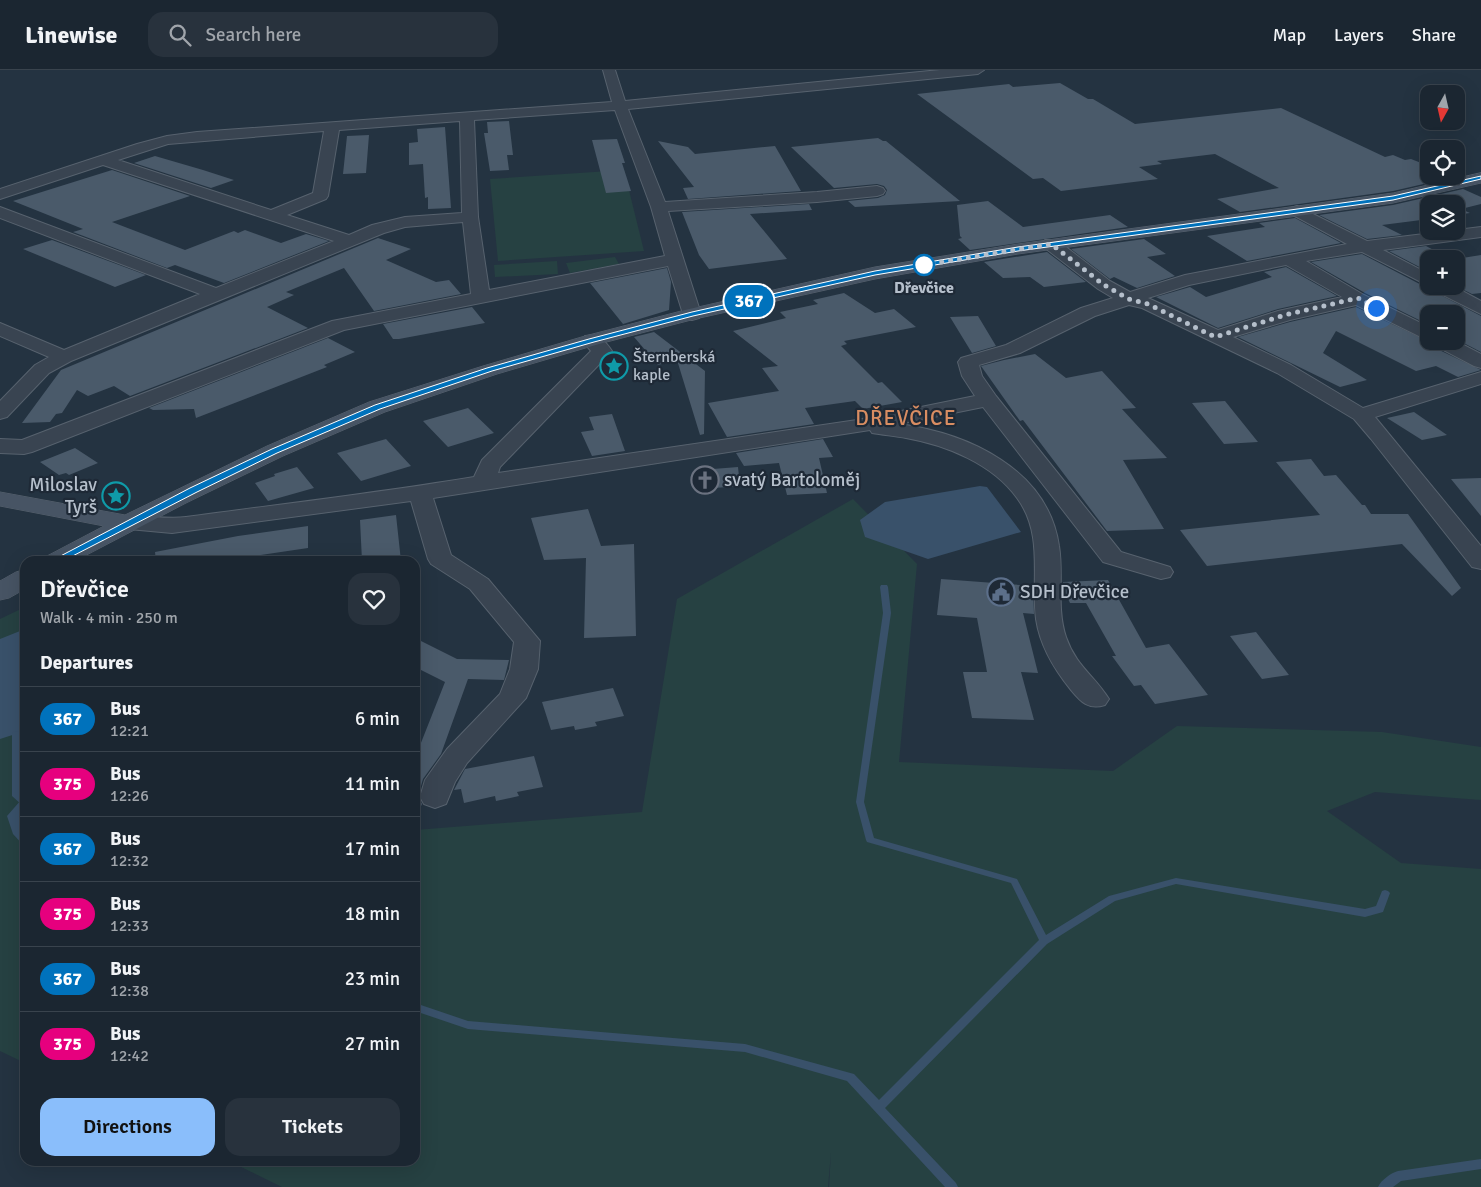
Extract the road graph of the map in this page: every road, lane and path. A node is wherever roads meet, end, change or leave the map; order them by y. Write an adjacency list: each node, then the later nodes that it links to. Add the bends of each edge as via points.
1 (609, 70): 3 (street)
2 (978, 70): 3 (street)
3 (620, 106): 4 (street); 10 (street)
4 (467, 116): 5 (street); 14 (street)
5 (332, 128): 6 (street, via 167,140); 13 (street, via 320,196)
6 (104, 160): 9 (street); 13 (street)
7 (1481, 178): 11 (main road, via 1393,198)
8 (877, 190): 10 (street)
9 (0, 194)
10 (659, 207): 19 (street)
11 (1297, 211): 17 (main road); 18 (street)
12 (0, 212): 22 (street)
13 (272, 215): 15 (street)
14 (470, 217): 15 (street, via 405,222); 24 (street)
15 (348, 240): 22 (street)
16 (1477, 241): 18 (street, via 1448,237)
17 (1051, 244): 26 (street, via 1104,285); 28 (main road, via 875,273)
18 (1363, 247): 20 (street); 21 (street)
19 (675, 259): 24 (street); 28 (street)
20 (1289, 259): 25 (street); 26 (street, via 1185,280)
21 (1420, 276)
22 (216, 294): 34 (street)
23 (1457, 295): 27 (street)
24 (480, 297): 41 (street, via 339,325 24,447)
25 (1358, 298): 30 (street); 31 (street, via 1285,315)
26 (1129, 299): 31 (street, via 1148,304); 37 (street, via 1088,312 1013,349 968,362 972,376)
27 (1481, 308)
28 (692, 314): 32 (main road)
29 (0, 329): 34 (street)
30 (1420, 330)
31 (1215, 337): 39 (street, via 1284,369)
32 (592, 340): 42 (street, via 602,351 490,465); 45 (main road, via 377,407 274,451)
33 (1458, 350): 35 (street)
34 (64, 357): 38 (street, via 42,369)
35 (1481, 362)
36 (1481, 378): 39 (street)
37 (988, 400): 40 (street); 48 (street, via 1106,566)
38 (0, 413)
39 (1361, 415): 47 (street)
40 (857, 426): 42 (street); 51 (street, via 915,433 954,444 989,459 1018,484 1033,504 1046,537 1052,636 1062,660)
41 (0, 446)
42 (483, 482): 43 (street)
43 (420, 493): 45 (street, via 172,526); 52 (street, via 440,559 479,584 526,641 524,670 512,698 457,756 440,780)
44 (0, 499): 45 (main road)
45 (126, 523): 46 (main road)
46 (65, 556)
47 (1481, 562)
48 (1161, 572)
49 (20, 581): 50 (main road)
50 (0, 592)
51 (1095, 698)
52 (434, 797)

